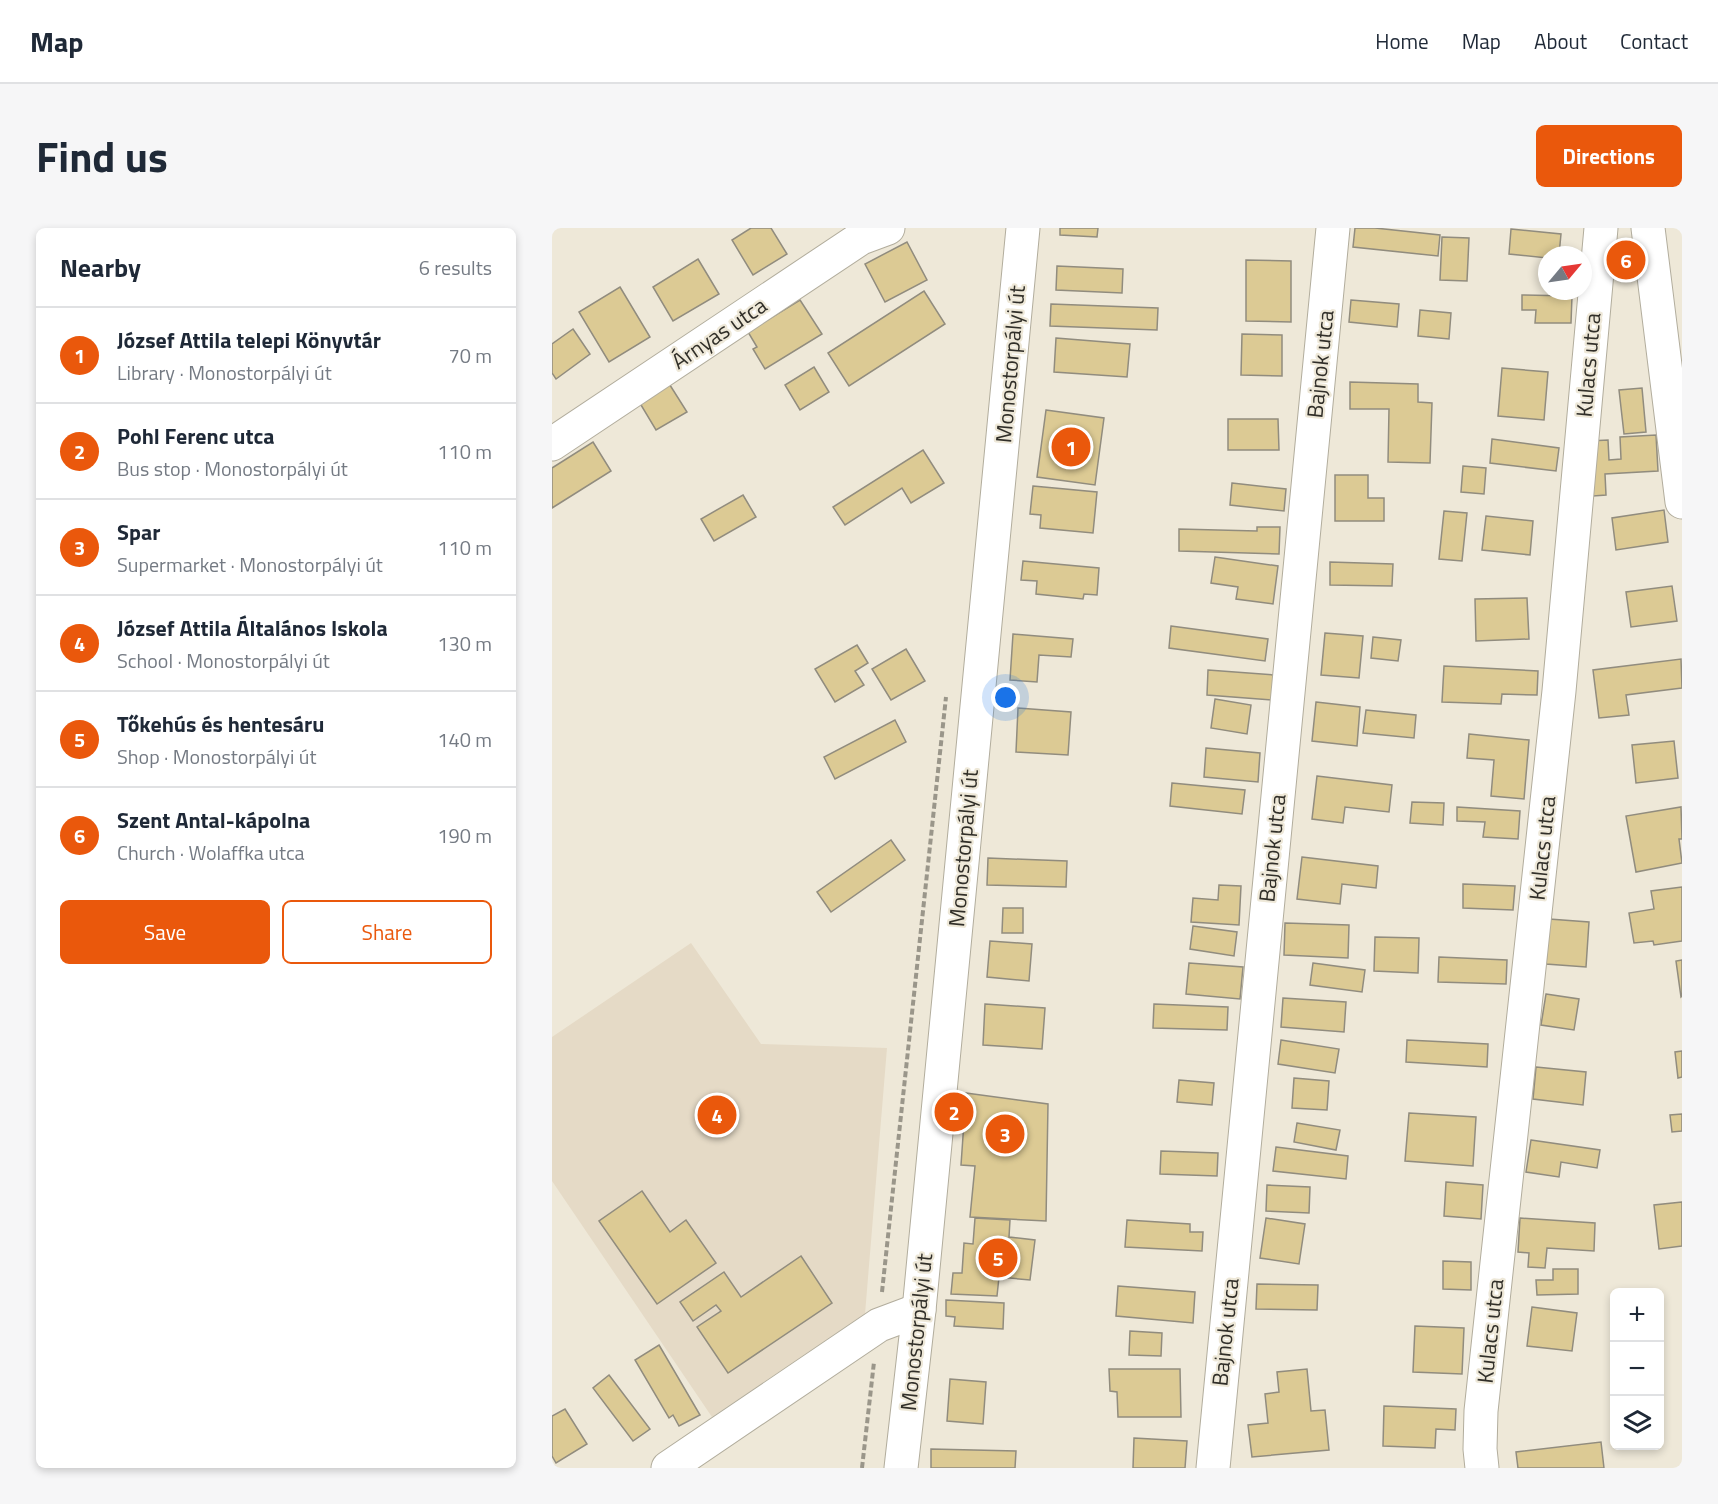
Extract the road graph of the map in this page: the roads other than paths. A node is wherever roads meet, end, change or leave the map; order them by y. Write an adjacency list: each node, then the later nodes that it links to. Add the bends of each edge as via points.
1 (888, 228): 6 (street, Árnyas utca, via 861,238)
2 (1023, 228): 8 (street, Monostorpályi út)
3 (1333, 228): 11 (street, Bajnok utca)
4 (1601, 228): 12 (street, Kulacs utca, via 1559,690 1481,1411)
5 (1648, 228): 7 (street)
6 (552, 444)
7 (1682, 502)
8 (919, 1310): 9 (street, via 879,1325); 10 (street, Monostorpályi út)
9 (668, 1468)
10 (901, 1468)
11 (1213, 1468)
12 (1482, 1468)

